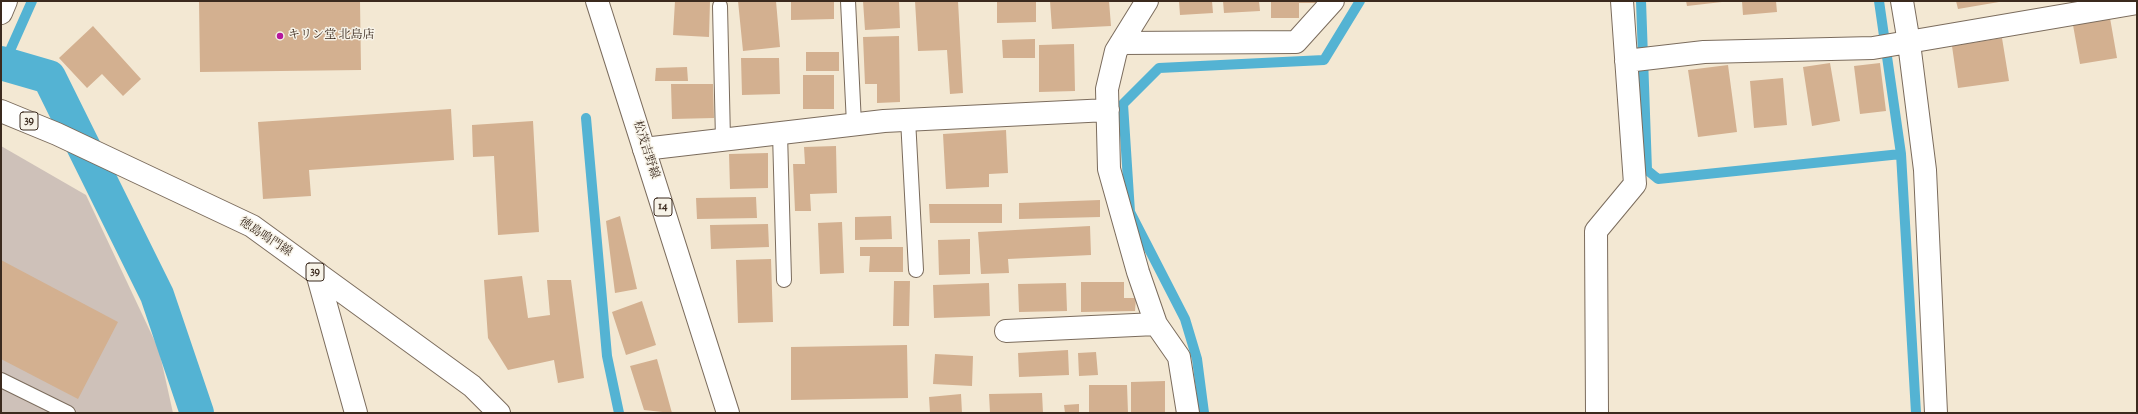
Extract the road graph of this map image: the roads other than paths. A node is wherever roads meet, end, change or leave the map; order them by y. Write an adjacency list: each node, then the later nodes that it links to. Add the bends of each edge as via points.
1 (6, 1): 10 (street)
2 (597, 1): 20 (street, 松茂吉野線 / 14)
3 (848, 1): 17 (lane)
4 (1147, 1): 11 (street)
5 (1333, 1): 11 (street, via 1296,42)
6 (1622, 1): 13 (street)
7 (1902, 1): 12 (street)
8 (2137, 3): 12 (street)
9 (720, 6): 19 (lane)
10 (1, 13)
11 (1121, 43): 14 (street, via 1116,51 1107,89)
12 (1909, 43): 13 (street, via 1873,48 1704,52); 33 (street, via 1925,170)
13 (1626, 62): 32 (street, via 1634,184 1596,231)
14 (1108, 110): 16 (street); 24 (street, via 1109,168 1138,272)
15 (1, 111): 22 (street, 徳島鳴門線 / 39, via 57,134 252,226)
16 (908, 119): 17 (street); 21 (lane)
17 (854, 124): 18 (street)
18 (780, 133): 19 (street); 23 (lane)
19 (722, 140): 20 (street)
20 (644, 148): 30 (street, 松茂吉野線 / 14)
21 (916, 270)
22 (317, 273): 28 (street); 29 (street, 徳島鳴門線 / 39, via 472,386)
23 (784, 280)
24 (1156, 324): 25 (street); 31 (street, via 1179,357)
25 (1006, 330)
26 (1, 380): 27 (lane)
27 (68, 413)
28 (356, 413)
29 (499, 413)
30 (728, 413)
31 (1188, 413)
32 (1597, 413)
33 (1936, 413)

